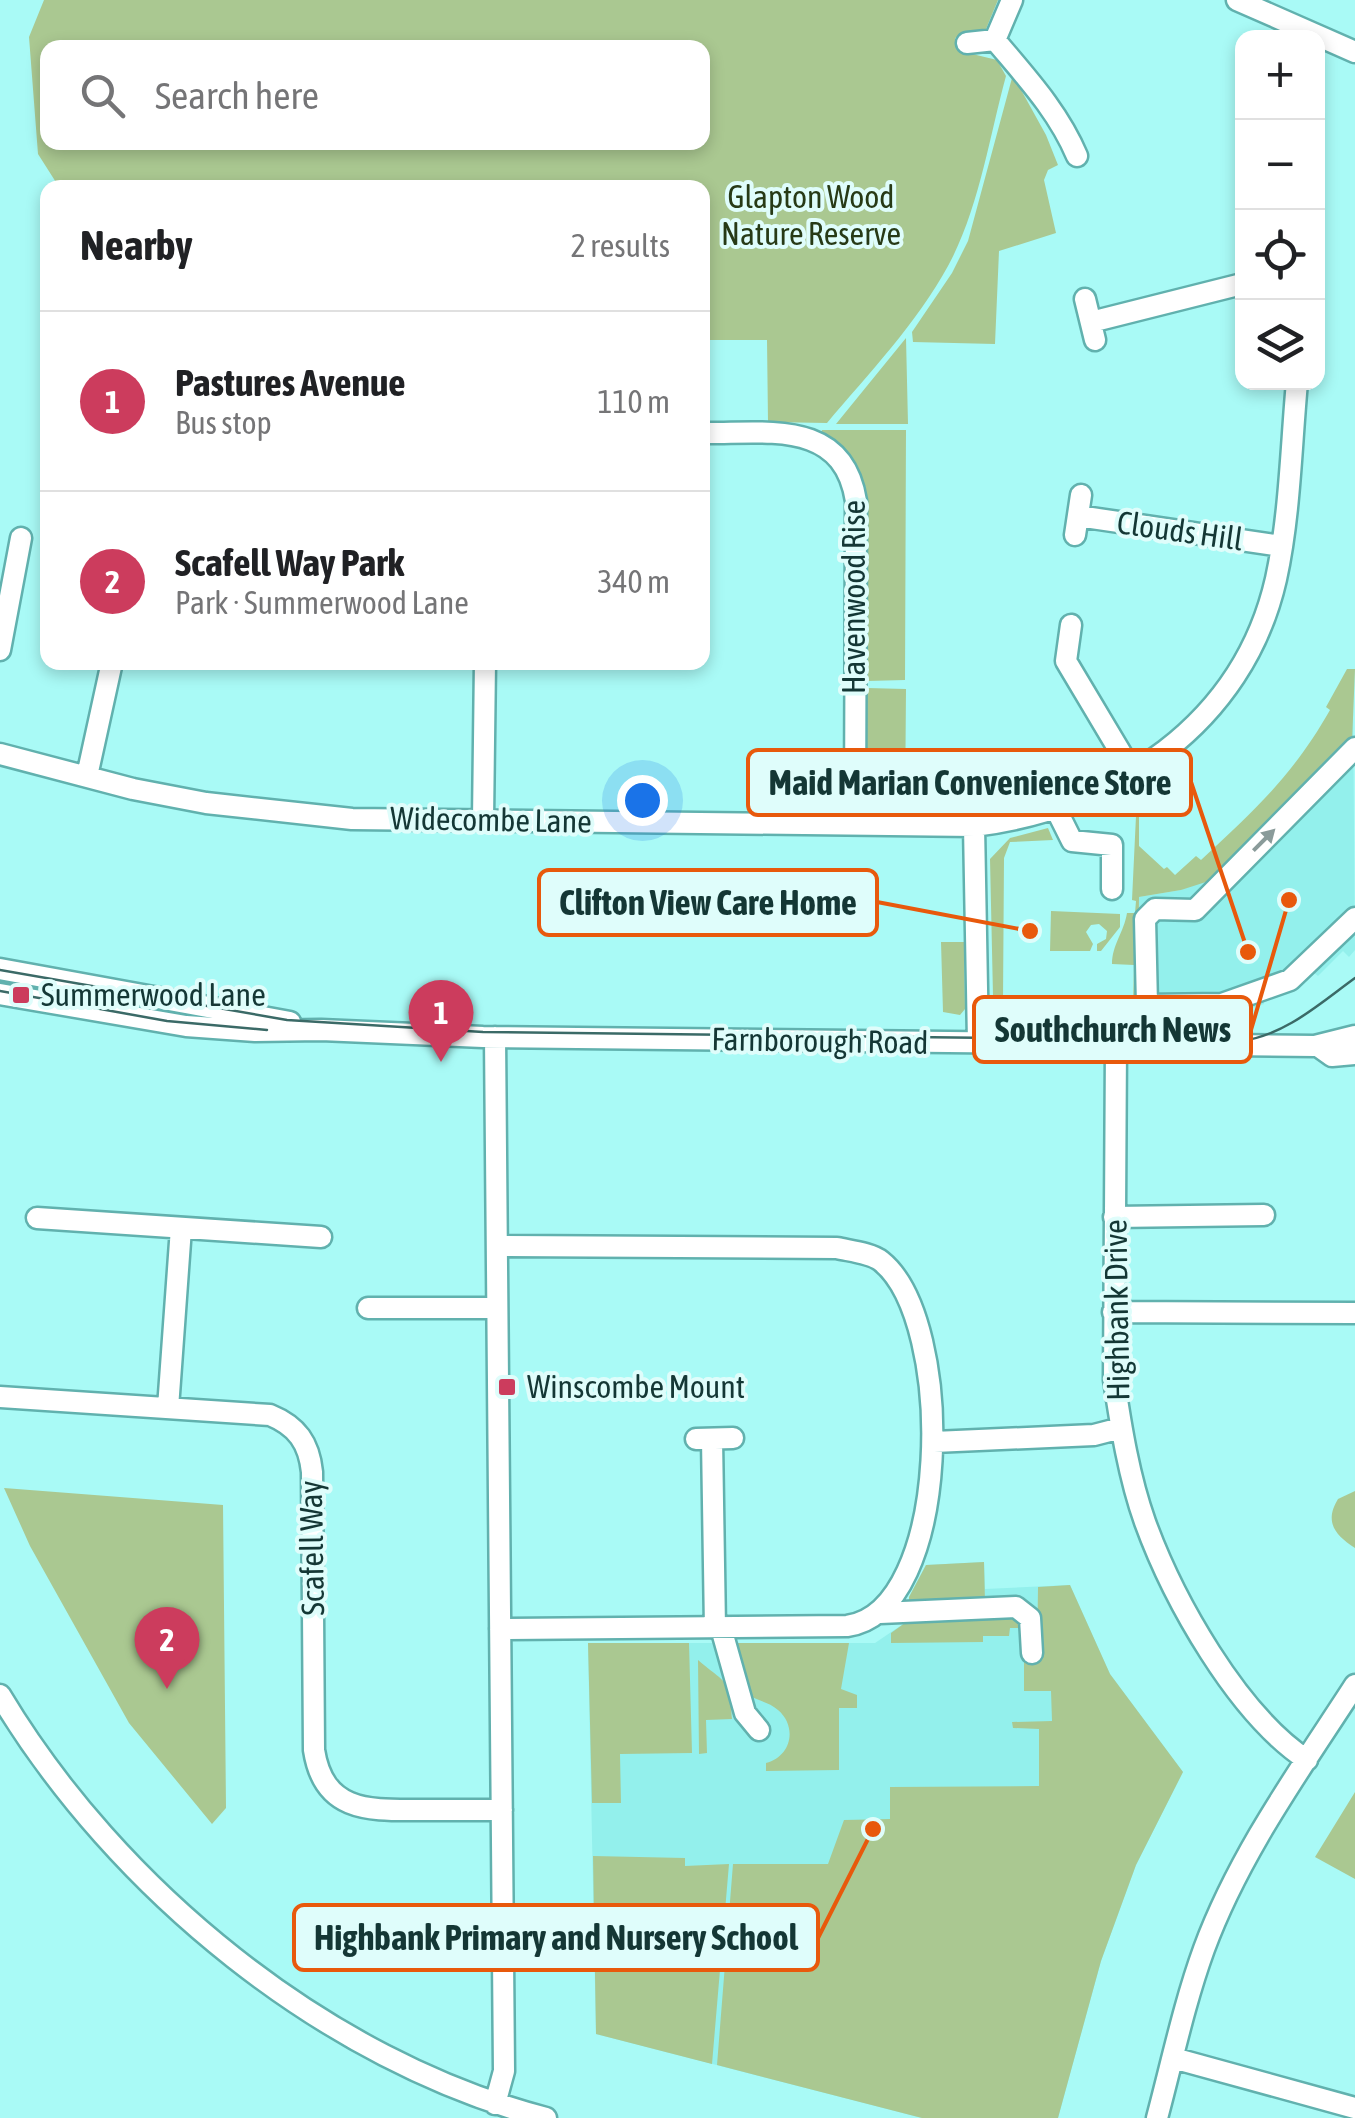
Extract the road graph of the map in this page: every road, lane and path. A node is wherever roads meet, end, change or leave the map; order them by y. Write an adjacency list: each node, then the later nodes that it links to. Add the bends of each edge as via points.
1 (1012, 0): 4 (street)
2 (1237, 0): 3 (street)
3 (1298, 30)
4 (994, 40): 6 (street); 8 (street, via 1046,99)
5 (1325, 41): 7 (street)
6 (967, 42)
7 (1355, 52)
8 (1077, 156)
9 (1235, 286): 10 (street, via 1093,331)
10 (1085, 300)
11 (1296, 390): 15 (street, Widecombe Lane)
12 (710, 433): 27 (street, Havenwood Rise, via 806,437 837,456 853,483)
13 (1078, 516): 15 (street, Clouds Hill)
14 (22, 538): 16 (street)
15 (1282, 546): 23 (street, Widecombe Lane, via 1264,616 1238,670 1199,721)
16 (7, 572): 18 (street)
17 (1071, 625): 23 (street, via 1066,661)
18 (0, 650)
19 (110, 670): 24 (street)
20 (485, 670): 26 (street)
21 (1355, 748): 33 (street, one-way to 21, via 1146,919 1155,909 1194,910)
22 (0, 754): 24 (street, Widecombe Lane)
23 (1134, 774): 25 (street, Widecombe Lane)
24 (86, 776): 26 (street, Widecombe Lane, via 274,811)
25 (1056, 809): 28 (street, Widecombe Lane); 29 (street, via 1072,841 1112,845)
26 (484, 820): 27 (street, Widecombe Lane)
27 (855, 824): 28 (street, Widecombe Lane)
28 (974, 826): 37 (street)
29 (1112, 890)
30 (1355, 918): 33 (street, via 1290,980 1222,1004)
31 (0, 969): 34 (street, Farnborough Road)
32 (0, 994): 34 (street, Farnborough Road, via 186,1026)
33 (1147, 1005): 39 (street)
34 (322, 1030): 36 (street, Farnborough Road)
35 (1355, 1036): 40 (street, Farnborough Road)
36 (495, 1038): 37 (street, Farnborough Road); 47 (street)
37 (978, 1042): 38 (street, Farnborough Road)
38 (1116, 1044): 39 (street, Farnborough Road); 43 (street, Highbank Drive)
39 (1147, 1044): 40 (street, Farnborough Road)
40 (1318, 1046): 41 (street, Farnborough Road, via 1332,1056)
41 (1355, 1054)
42 (1264, 1215): 43 (street)
43 (1114, 1217): 50 (street, Highbank Drive)
44 (38, 1218): 45 (street)
45 (181, 1228): 46 (street); 53 (street)
46 (321, 1238)
47 (497, 1246): 49 (street); 56 (street, via 837,1248 880,1260 903,1290 920,1332)
48 (368, 1308): 49 (street)
49 (498, 1308): 59 (street)
50 (1113, 1312): 51 (street); 54 (street, Highbank Drive)
51 (1355, 1313)
52 (0, 1397): 53 (street, Scafell Way)
53 (168, 1408): 65 (street, Scafell Way, via 270,1415 290,1424 306,1446 312,1472 314,1750 324,1781 344,1801 370,1810)
54 (1122, 1428): 56 (street); 64 (street, Highbank Drive, via 1144,1520 1206,1646 1280,1742)
55 (714, 1439): 58 (street)
56 (934, 1442): 57 (street, via 916,1544)
57 (880, 1613): 58 (street, via 847,1626); 60 (street, via 1016,1607 1030,1618)
58 (718, 1628): 59 (street); 63 (street, via 745,1713)
59 (500, 1629): 65 (street)
60 (1032, 1653)
61 (1355, 1685): 64 (street)
62 (0, 1695): 67 (street, via 67,1792 121,1855 206,1935 343,2032)
63 (759, 1730)
64 (1307, 1760): 66 (street, via 1226,1898 1204,1947)
65 (502, 1810): 67 (street, via 504,2070)
66 (1173, 2058): 68 (street); 70 (street)
67 (495, 2104): 69 (street)
68 (1355, 2108)
69 (546, 2118)
70 (1157, 2118)

